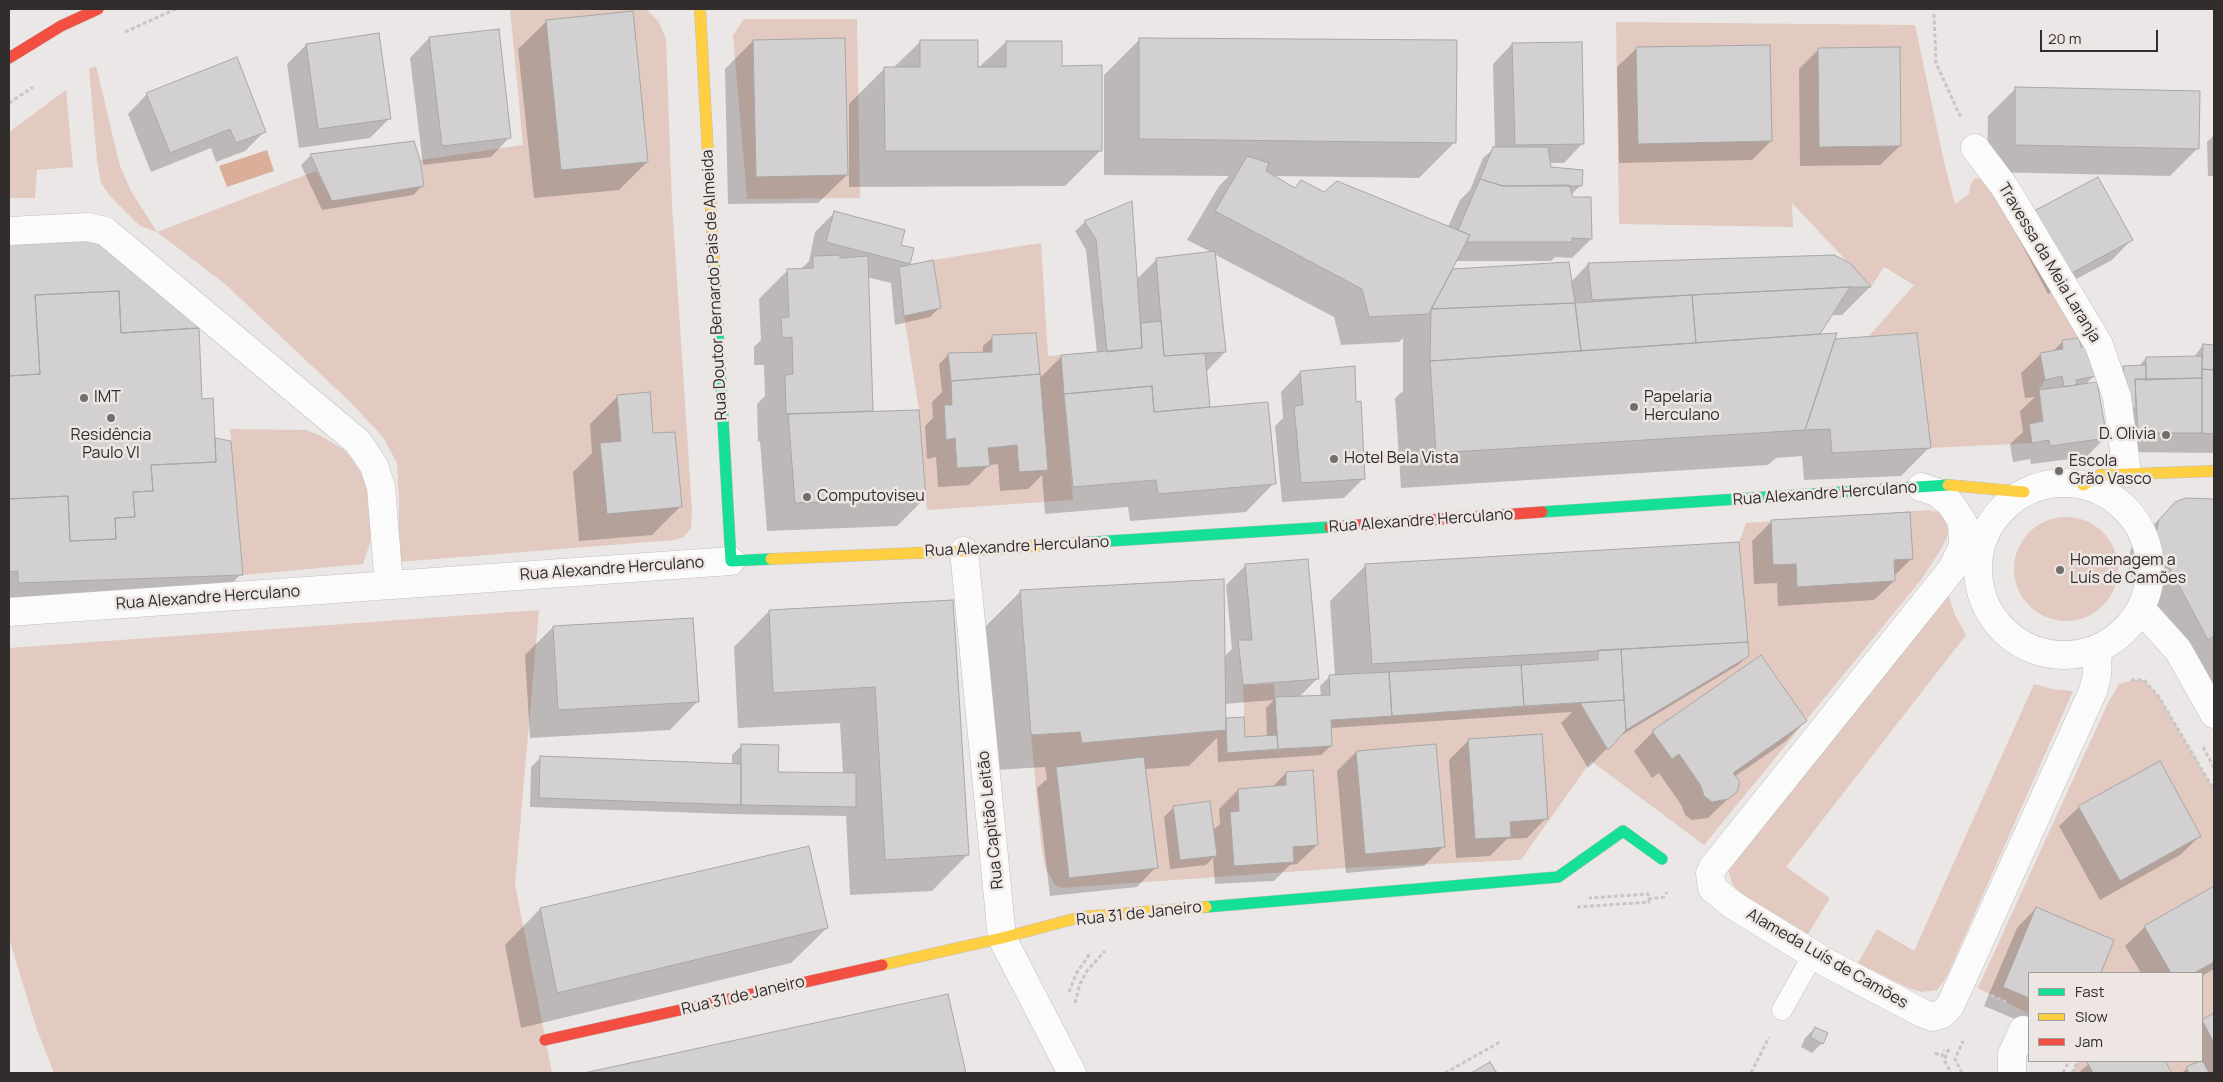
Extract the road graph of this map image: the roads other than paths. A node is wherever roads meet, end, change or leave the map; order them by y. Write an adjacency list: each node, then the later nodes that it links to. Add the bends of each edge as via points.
1 (98, 9): 3 (street, via 61,26)
2 (700, 9): 13 (street, Rua Doutor Bernardo Pais de Almeida)
3 (9, 58)
4 (1975, 148): 7 (street, Travessa da Meia Laranja, via 2006,189 2099,345 2117,397)
5 (9, 231): 14 (street, via 88,227 106,231 358,442 374,466 382,487)
6 (2214, 471): 7 (street)
7 (2127, 473): 8 (street, via 2100,475)
8 (2083, 485): 10 (street, via 2043,485); 15 (street, via 2104,492 2123,506 2137,523 2146,544 2150,566 2149,588)
9 (1921, 487): 10 (street, Rua Alexandre Herculano); 11 (street, Rua Alexandre Herculano); 12 (street, via 1936,492 1950,503 1970,536)
10 (2024, 492): 12 (street, via 1996,516)
11 (964, 551): 13 (street, Rua Alexandre Herculano); 20 (street, Rua Capitão Leitão)
12 (1969, 554): 17 (street, via 1978,570 1988,611 2017,641 2036,651 2056,656 2078,655); 21 (street, Alameda Luís de Camões, via 1952,569 1710,873 1712,888 1733,905)
13 (731, 561): 14 (street, Rua Alexandre Herculano)
14 (389, 584): 16 (street, Rua Alexandre Herculano)
15 (2141, 609): 17 (street, via 2130,626); 18 (street, via 2178,650)
16 (9, 612)
17 (2098, 649): 21 (street, Alameda Luís de Camões, via 2093,692 1946,1011 1933,1017 1922,1013)
18 (2214, 714)
19 (1662, 859): 20 (street, Rua 31 de Janeiro, via 1623,832 1558,877 1081,917)
20 (1002, 938): 24 (street, Rua 31 de Janeiro); 25 (street, Rua Capitão Leitão)
21 (1813, 955): 22 (lane)
22 (1782, 1010)
23 (2022, 1030): 26 (street, via 2012,1054)
24 (545, 1040)
25 (1072, 1073)
26 (2012, 1073)

